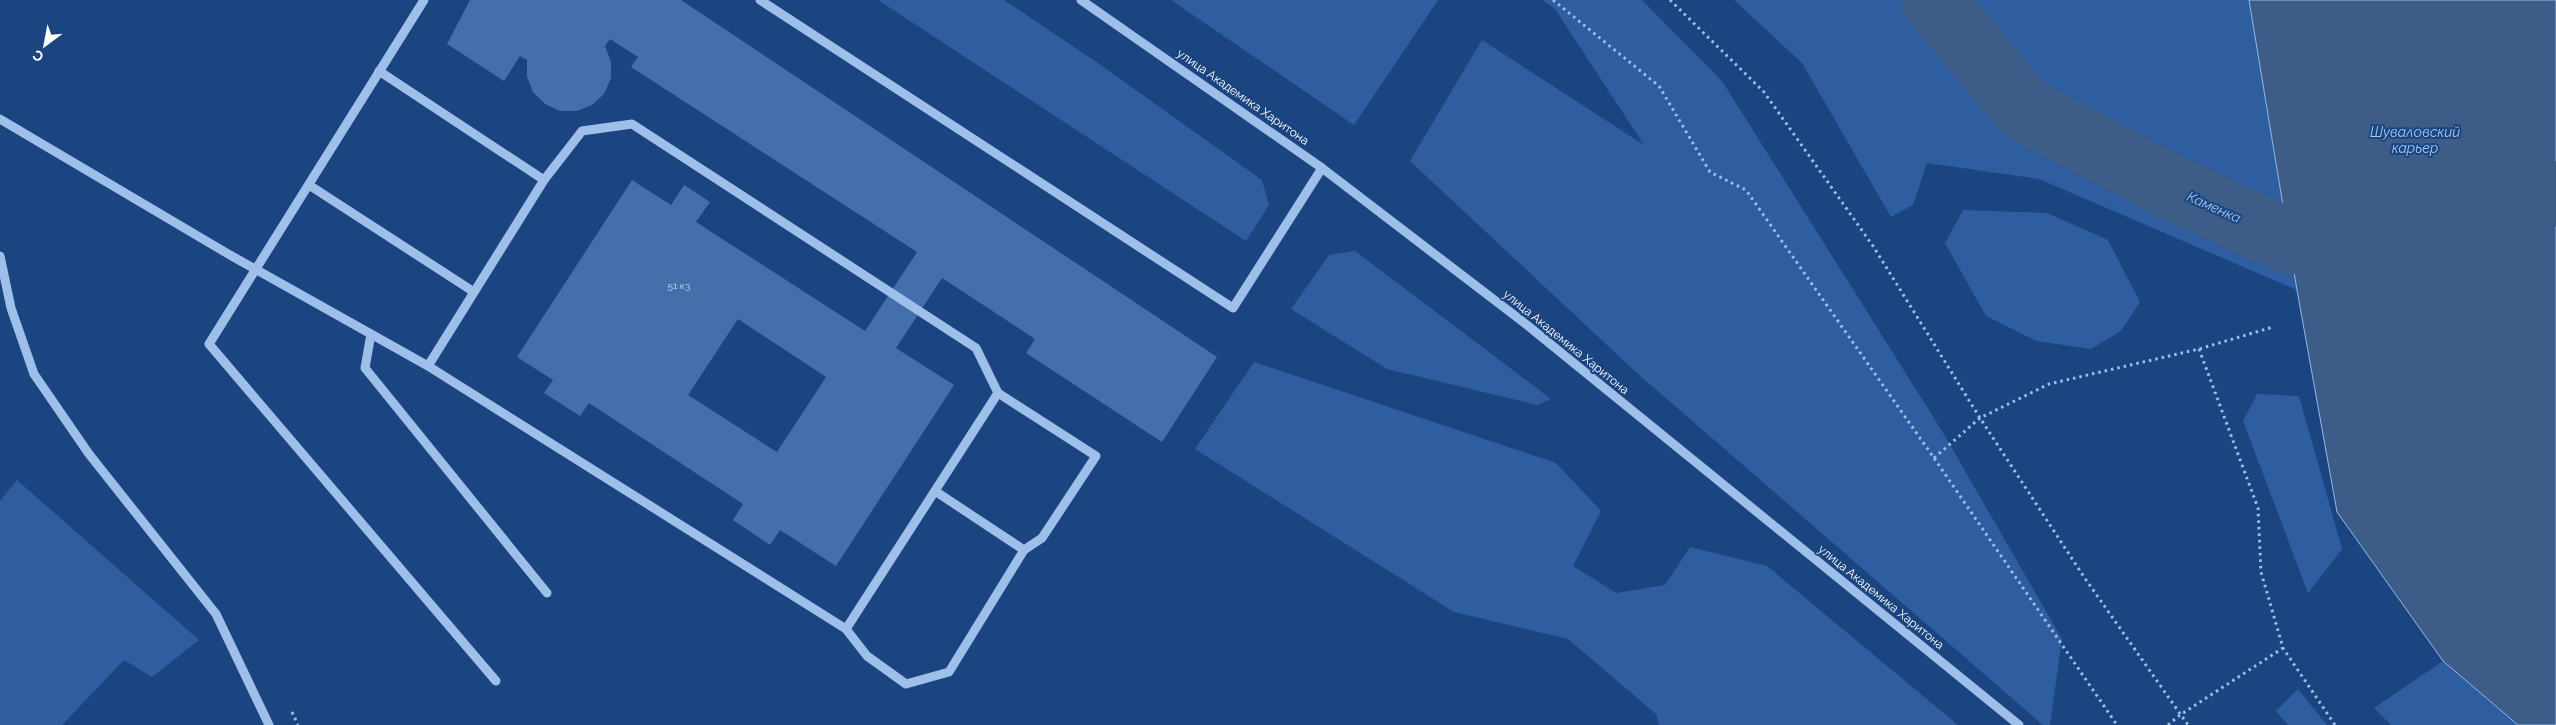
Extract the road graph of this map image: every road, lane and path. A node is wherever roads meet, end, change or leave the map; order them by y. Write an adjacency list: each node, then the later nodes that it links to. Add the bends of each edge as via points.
1 (424, 0): 6 (street)
2 (760, 0): 8 (street, via 1232,308)
3 (1081, 0): 8 (street, улица Академика Харитона)
4 (1553, 0): 20 (path, via 1659,86 1710,172 1746,190)
5 (1670, 0): 19 (path, via 1764,92 1873,246)
6 (379, 71): 9 (street); 10 (street)
7 (0, 119): 12 (street)
8 (1322, 168): 29 (street, улица Академика Харитона, via 1527,325)
9 (544, 180): 13 (street); 18 (street, via 582,131 632,124 976,348)
10 (309, 184): 12 (street); 13 (street)
11 (0, 256): 28 (street, via 11,308 34,374 89,454 216,614)
12 (256, 269): 15 (street); 26 (street, via 209,344)
13 (474, 292): 17 (street)
14 (2273, 327): 16 (path)
15 (372, 334): 17 (street); 23 (street, via 365,368)
16 (2199, 349): 19 (path, via 2049,384); 25 (path, via 2258,508 2261,572)
17 (428, 366): 24 (street)
18 (998, 393): 21 (street); 22 (street, via 1096,456 1042,538)
19 (1980, 418): 20 (path); 27 (path, via 2084,577)
20 (1934, 458): 30 (path)
21 (936, 491): 22 (street); 24 (street)
22 (1024, 550): 24 (street, via 949,672 906,684 867,656)
23 (547, 593)
24 (846, 628)
25 (2283, 648): 27 (path); 33 (path)
26 (496, 681)
27 (2180, 715): 31 (path); 32 (path)
28 (269, 725)
29 (2019, 725)
30 (2117, 725)
31 (2168, 725)
32 (2188, 725)
33 (2335, 725)

